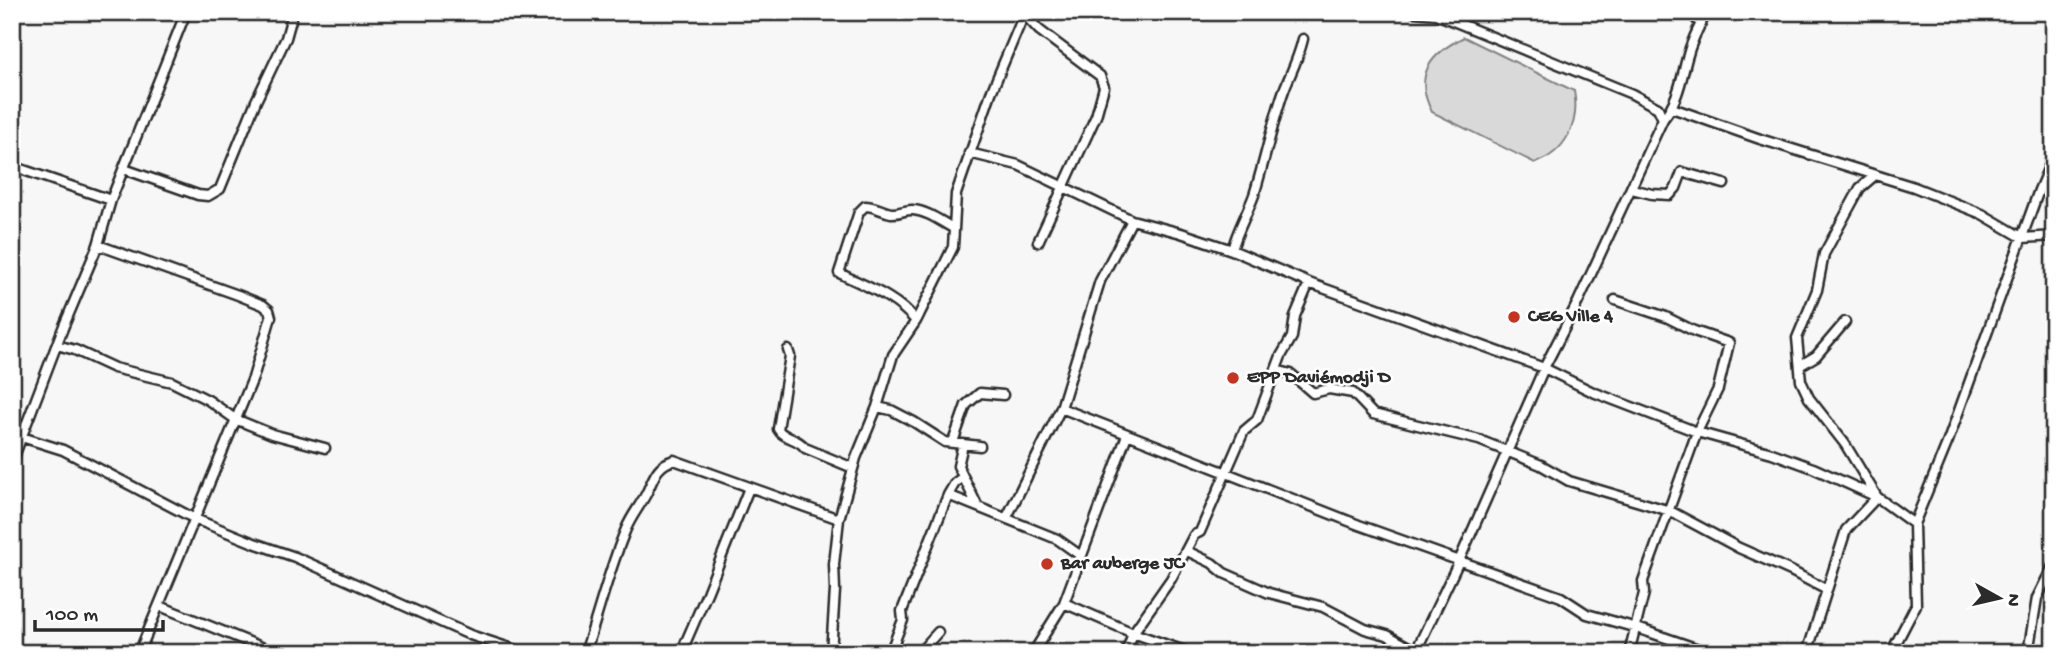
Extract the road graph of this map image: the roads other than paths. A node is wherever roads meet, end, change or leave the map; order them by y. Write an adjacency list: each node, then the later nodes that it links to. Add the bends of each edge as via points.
1 (186, 12): 14 (street)
2 (1414, 12): 10 (street, via 1436,14 1632,94 1658,108)
3 (1690, 12): 7 (street)
4 (1707, 12): 7 (street)
5 (1025, 13): 11 (street); 17 (street, via 1039,30 1100,76 1104,87 1096,116)
6 (291, 20): 14 (street, via 219,189 208,196 198,195)
7 (1701, 24): 9 (street)
8 (1303, 39): 26 (street)
9 (1672, 108): 10 (street); 15 (street)
10 (1662, 119): 18 (street)
11 (969, 153): 17 (street, via 1018,165); 21 (street, via 956,194)
12 (2054, 155): 23 (street)
13 (12, 166): 19 (street)
14 (124, 169): 19 (street)
15 (1874, 176): 23 (street, via 1982,214); 33 (street, via 1860,188 1824,254 1817,290 1797,338)
16 (1724, 184): 18 (street, via 1682,172 1670,195)
17 (1062, 187): 20 (street); 24 (street)
18 (1632, 188): 34 (street)
19 (111, 200): 25 (street)
20 (1132, 220): 26 (street); 38 (street, via 1100,281)
21 (953, 228): 29 (street, via 953,247); 29 (street, via 910,209 890,213 878,206 865,206 859,212 839,272 887,295)
22 (2054, 236): 23 (street)
23 (2022, 238): 60 (street)
24 (1038, 242)
25 (99, 245): 31 (street); 39 (street, via 269,310 268,335)
26 (1232, 250): 27 (street)
27 (1309, 283): 34 (street); 35 (street)
28 (1615, 300): 40 (street, via 1729,343 1718,389)
29 (916, 321): 37 (street, via 893,355)
30 (1845, 322): 33 (street, via 1816,356)
31 (57, 345): 39 (street, via 114,368 181,385); 43 (street)
32 (788, 350): 49 (street, via 780,433 805,449)
33 (1801, 365): 54 (street, via 1801,381 1809,398)
34 (1544, 368): 40 (street); 47 (street)
35 (1276, 370): 47 (street, via 1291,374 1313,393 1329,389 1353,393 1373,414 1479,440); 50 (street, via 1257,420 1244,431)
36 (1003, 395): 44 (street, via 980,393 966,405)
37 (877, 407): 44 (street, via 891,410 945,442); 49 (street)
38 (1060, 408): 42 (street); 57 (street)
39 (234, 419): 46 (street); 58 (street)
40 (1697, 432): 54 (street, via 1772,453); 56 (street)
41 (12, 434): 43 (street)
42 (1127, 435): 50 (street); 62 (street)
43 (22, 437): 48 (street); 58 (street, via 63,450)
44 (958, 443): 45 (street); 51 (street)
45 (980, 446)
46 (325, 448)
47 (1507, 452): 56 (street, via 1569,481); 63 (street)
48 (12, 462)
49 (853, 468): 59 (street)
50 (1225, 474): 61 (street); 63 (street)
51 (963, 477): 53 (street); 55 (street)
52 (749, 488): 59 (street); 75 (street, via 674,460 663,463 627,526); 76 (street)
53 (948, 495): 55 (street); 78 (street)
54 (1877, 497): 60 (street); 65 (street, via 1846,530)
55 (977, 505): 57 (street)
56 (1670, 511): 65 (street); 68 (street, via 1643,582)
57 (1007, 517): 62 (street, via 1057,539)
58 (195, 519): 67 (street); 74 (street, via 295,557 470,635)
59 (839, 519): 77 (street)
60 (1914, 524): 86 (street, via 1916,605)
61 (1187, 551): 70 (street); 71 (street, via 1269,593 1324,607)
62 (1081, 556): 66 (street)
63 (1459, 561): 68 (street, via 1561,597 1587,614); 71 (street)
64 (2054, 564): 87 (street, via 2037,598)
65 (1827, 590): 85 (street)
66 (1064, 603): 70 (street); 80 (street)
67 (160, 606): 72 (street); 73 (street)
68 (1637, 628): 83 (street); 84 (street)
69 (938, 632): 79 (street)
70 (1133, 633): 81 (street); 82 (street)
71 (1416, 652)
72 (139, 653)
73 (276, 653)
74 (525, 653)
75 (585, 653)
76 (681, 653)
77 (831, 653)
78 (890, 653)
79 (919, 653)
80 (1033, 653)
81 (1126, 653)
82 (1190, 653)
83 (1629, 653)
84 (1710, 653)
85 (1807, 653)
86 (1891, 653)
87 (2028, 653)

